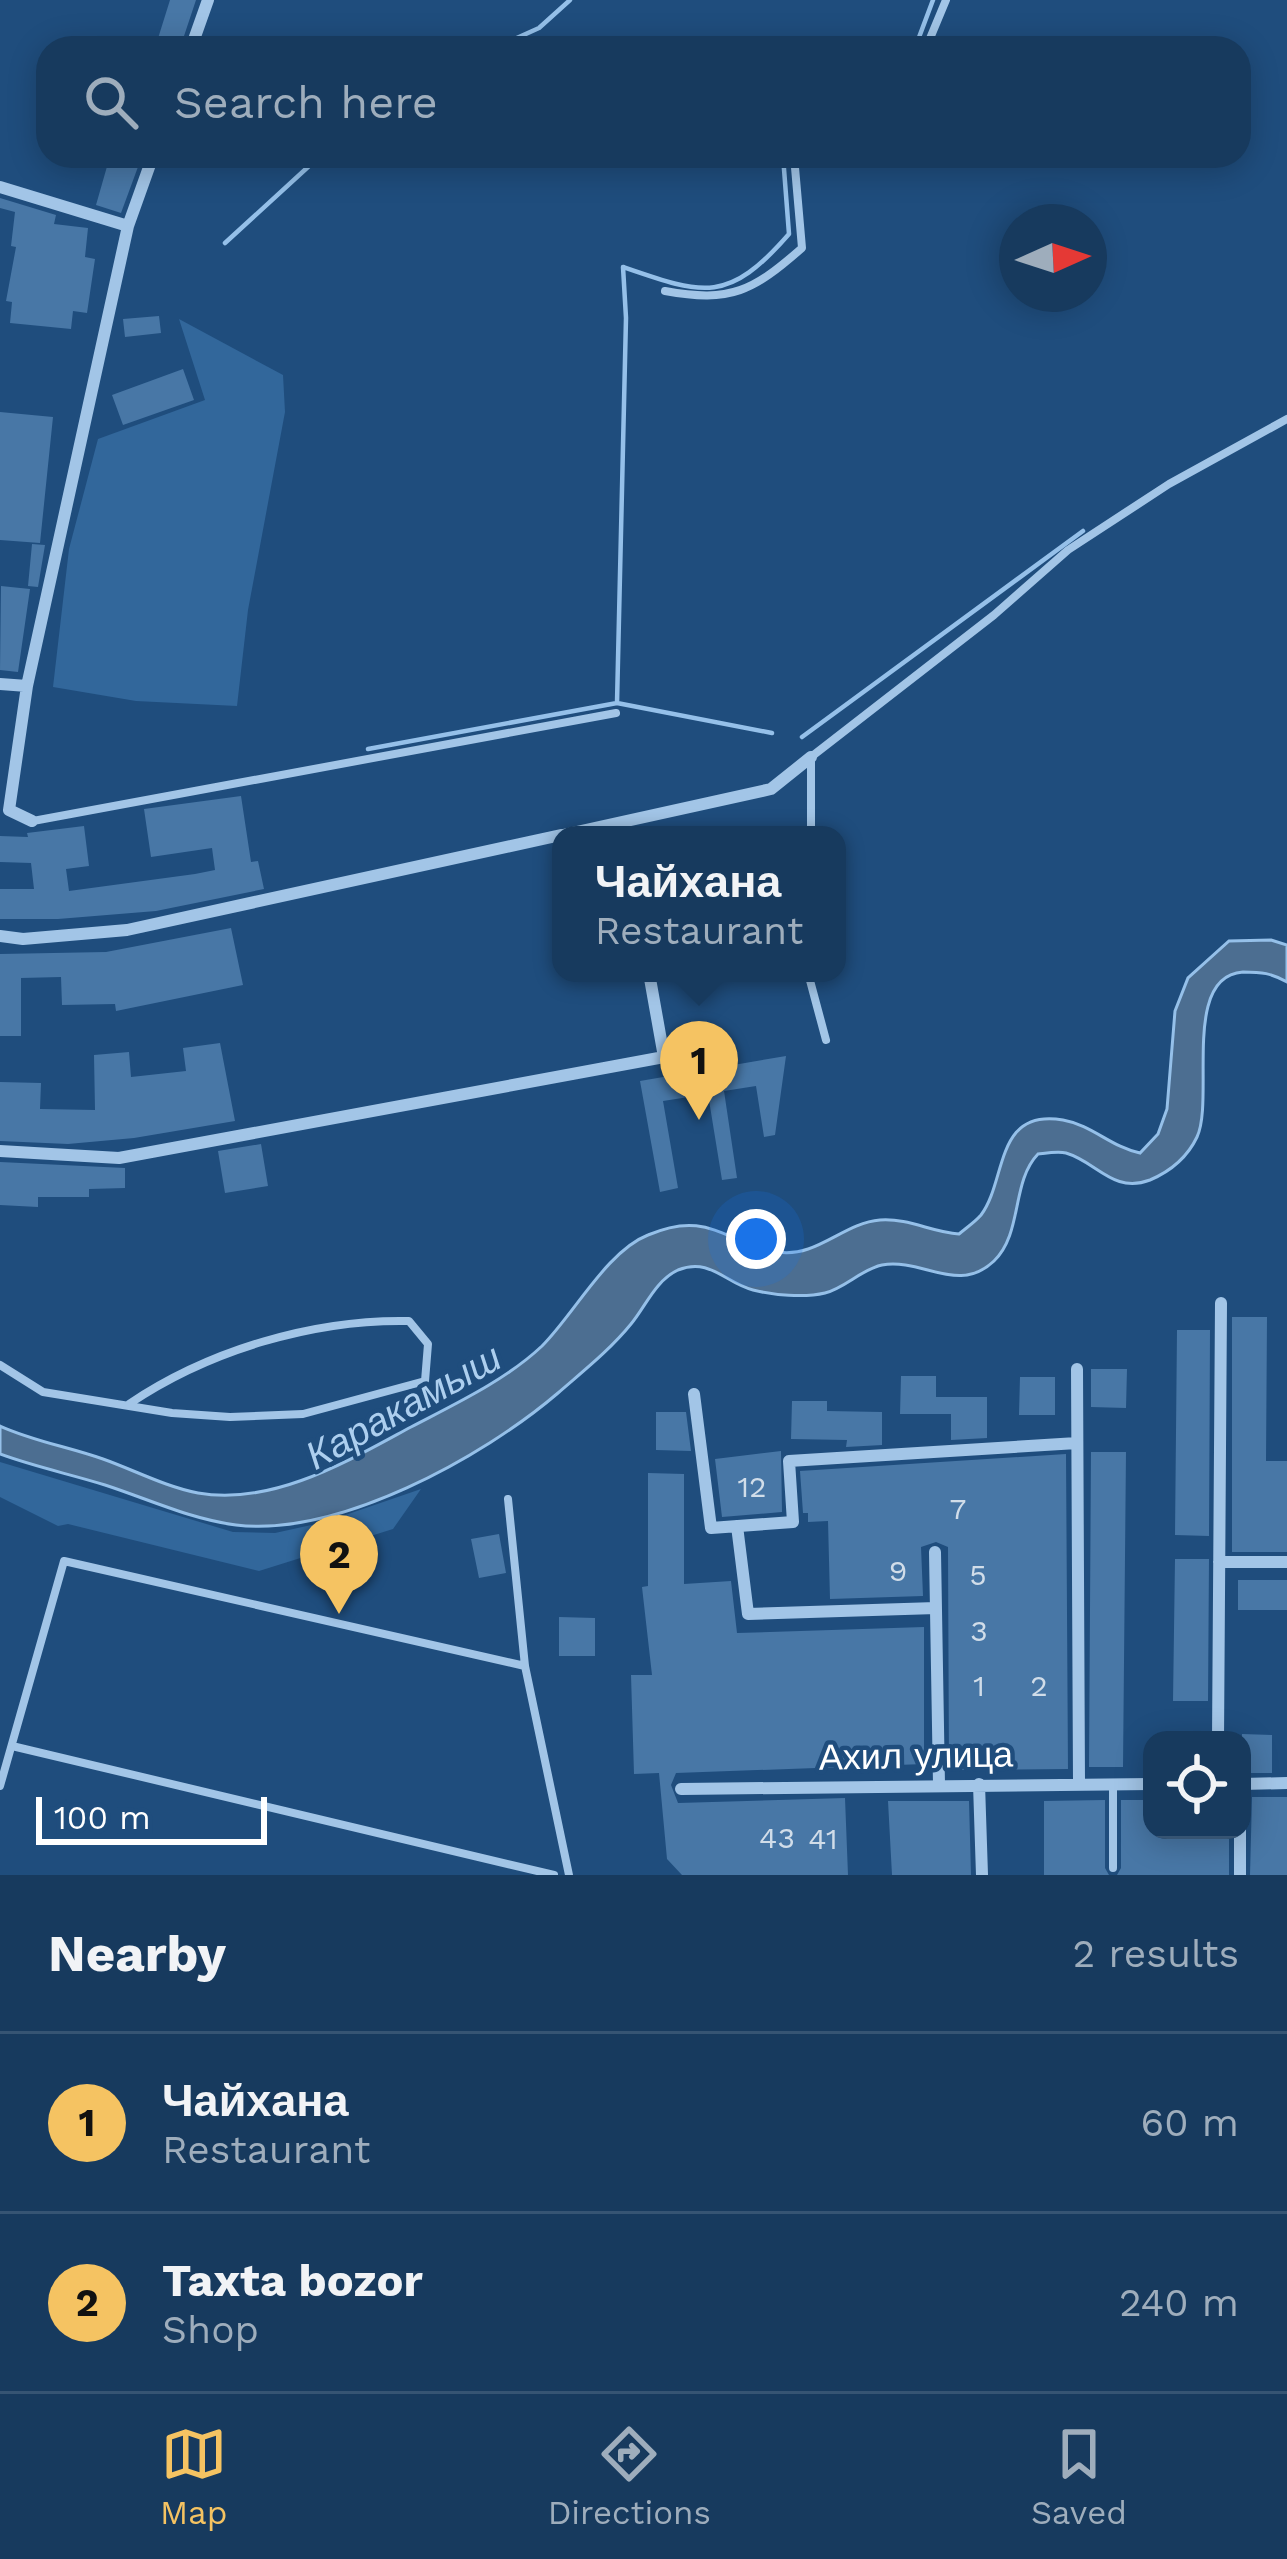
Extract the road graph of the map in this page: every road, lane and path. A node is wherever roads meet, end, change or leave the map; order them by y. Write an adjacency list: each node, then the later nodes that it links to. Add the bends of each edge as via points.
1 (208, 0): 3 (street)
2 (946, 0): 4 (lane)
3 (195, 36)
4 (931, 36)
5 (149, 168): 8 (street)
6 (795, 168): 9 (lane, via 802,248 748,291 707,298)
7 (0, 187): 8 (street)
8 (128, 226): 12 (street)
9 (665, 291)
10 (1287, 419): 14 (lane, via 1068,550)
11 (0, 684): 12 (street)
12 (27, 686): 15 (street, via 10,810)
13 (616, 713): 15 (lane)
14 (811, 757): 16 (street, via 771,790); 17 (lane)
15 (32, 821)
16 (633, 826)
17 (811, 826)
18 (552, 837): 19 (street, via 127,930)
19 (0, 937)
20 (651, 982): 23 (street, via 664,1057 119,1158)
21 (810, 982): 22 (lane)
22 (826, 1040)
23 (0, 1150)
24 (1221, 1303): 33 (street)
25 (0, 1366): 28 (lane, via 43,1392)
26 (1077, 1369): 29 (street)
27 (694, 1394): 31 (street, via 711,1528)
28 (129, 1404): 28 (lane, via 230,1417 303,1414 425,1381 428,1344 409,1321 281,1335)
29 (1077, 1443): 31 (street, via 790,1461 794,1522); 41 (street)
30 (508, 1499): 36 (lane)
31 (736, 1526): 35 (street, via 748,1614)
32 (935, 1552): 35 (street)
33 (1219, 1562): 34 (street); 37 (street)
34 (1287, 1562)
35 (936, 1608): 39 (street)
36 (525, 1666): 38 (lane, via 64,1562); 51 (lane)
37 (1218, 1731)
38 (12, 1746): 46 (lane); 50 (lane)
39 (939, 1784): 40 (street, Ахил улица); 47 (street, Ахил улица)
40 (979, 1784): 41 (street, Ахил улица); 52 (street)
41 (1079, 1784): 42 (street, Ахил улица)
42 (1113, 1784): 43 (street, Ахил улица); 49 (lane)
43 (1143, 1784)
44 (1251, 1784): 45 (street)
45 (1287, 1784)
46 (0, 1786)
47 (682, 1789)
48 (1240, 1839): 53 (street)
49 (1112, 1868)
50 (554, 1875)
51 (569, 1875)
52 (982, 1875)
53 (1240, 1875)

